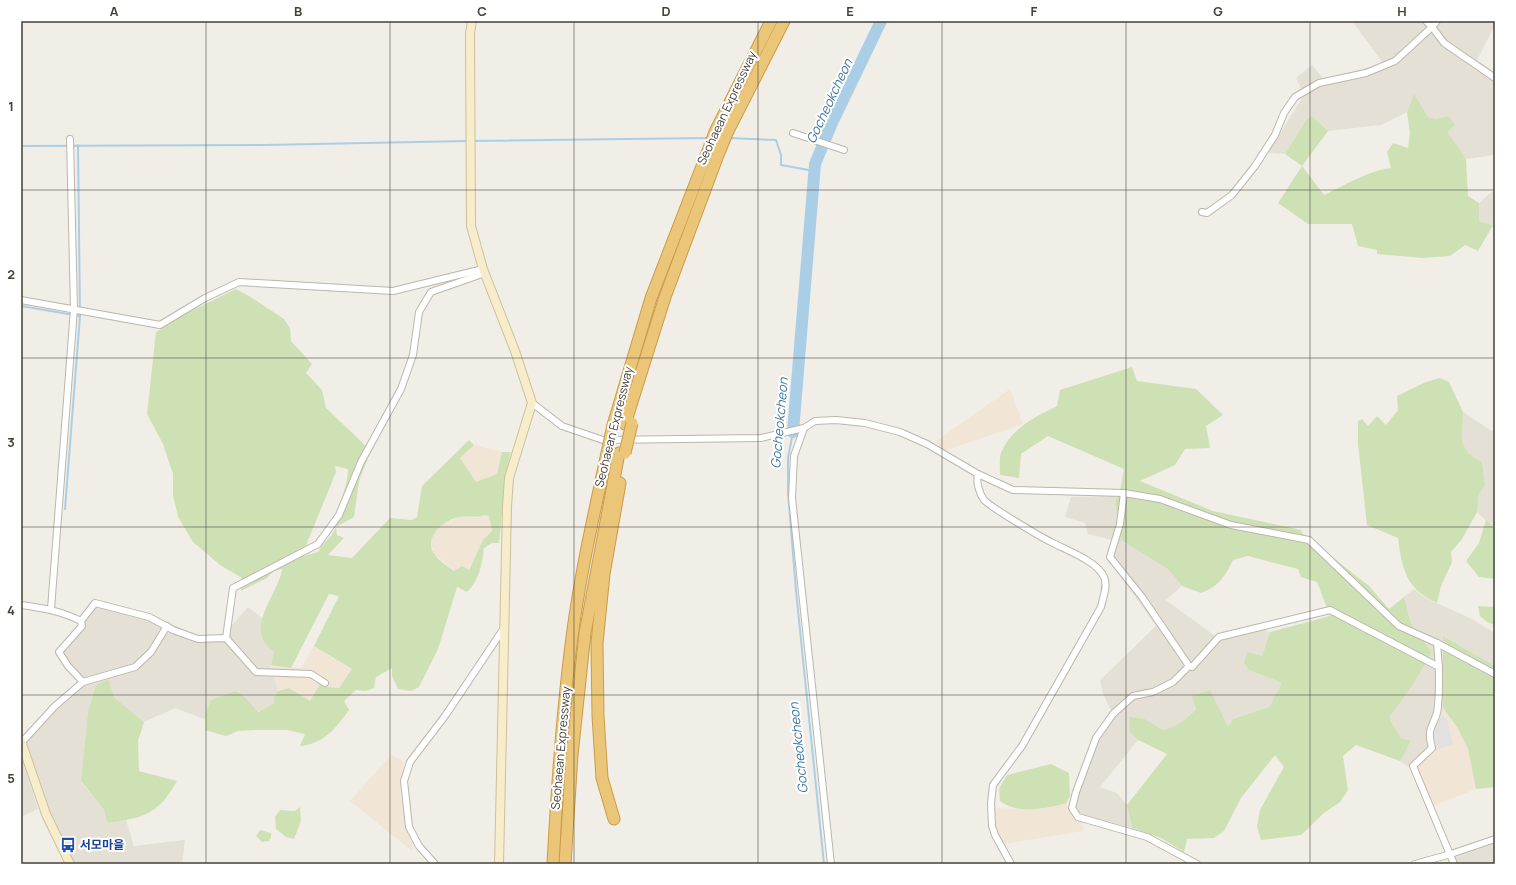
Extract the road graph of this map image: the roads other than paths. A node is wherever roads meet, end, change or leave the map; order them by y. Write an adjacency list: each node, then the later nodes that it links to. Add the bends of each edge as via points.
1 (472, 21): 12 (street, via 472,226)
2 (771, 21): 39 (highway, Seohaean Expressway, bridge, via 715,132 651,298 612,425 572,637 559,754)
3 (784, 21): 17 (highway, Seohaean Expressway, bridge, via 718,155 665,297 639,376)
4 (1426, 21): 6 (street)
5 (1437, 21): 6 (street)
6 (1432, 27): 7 (street, via 1444,43); 11 (street, via 1395,61 1366,73 1318,83 1295,96 1255,166 1232,195 1207,213)
7 (1495, 78)
8 (793, 133): 10 (street)
9 (70, 143): 14 (street)
10 (840, 148)
11 (1202, 212)
12 (484, 271): 14 (street, via 393,290 239,282 205,298 160,325); 15 (street); 25 (street, via 430,292 420,312 414,355 401,389 361,462 339,515 318,544 233,588)
13 (21, 300): 14 (street)
14 (76, 312): 21 (street)
15 (532, 403): 16 (street, via 562,426 603,440 761,438); 24 (street, via 509,478)
16 (802, 428): 18 (street, via 815,421 836,420 865,423 900,432); 41 (street, via 794,456 792,498)
17 (622, 453): 33 (highway, via 604,574 598,643 598,716 602,778); 40 (highway, Seohaean Expressway, via 585,633 572,755)
18 (978, 474): 19 (street, via 1013,490); 42 (street, via 976,482 984,499 1050,542 1074,552 1099,569 1104,578 1105,589 1101,607 1022,746 993,785 992,826)
19 (1124, 493): 26 (street, via 1160,499 1231,525 1309,540 1399,626); 43 (street, via 1120,524 1110,557 1142,597 1189,666 1173,682 1153,692 1133,696 1113,714 1096,738 1072,808 1078,817 1147,837)
20 (21, 605): 21 (street)
21 (51, 609): 22 (street, via 64,612)
22 (81, 621): 23 (street, via 95,603 150,617); 30 (street, via 82,626 60,652 68,666)
23 (167, 626): 25 (street, via 198,639); 30 (street, via 151,652 135,667)
24 (504, 628): 37 (street, via 445,716 410,762 404,781 409,827 419,846); 38 (street)
25 (226, 638): 31 (street, via 256,672 311,674)
26 (1437, 643): 28 (street); 29 (street)
27 (1192, 667): 28 (street, via 1219,637 1330,610)
28 (1439, 667): 35 (street, via 1438,708 1428,734 1432,748 1413,766)
29 (1495, 674)
30 (83, 682): 32 (street, via 55,706)
31 (325, 683)
32 (21, 742): 36 (street, via 46,814)
33 (614, 819)
34 (1495, 838): 35 (street)
35 (1451, 854): 44 (street); 45 (street)
36 (70, 864)
37 (436, 864)
38 (499, 864)
39 (553, 864)
40 (565, 864)
41 (831, 864)
42 (1011, 864)
43 (1197, 864)
44 (1415, 864)
45 (1454, 864)

